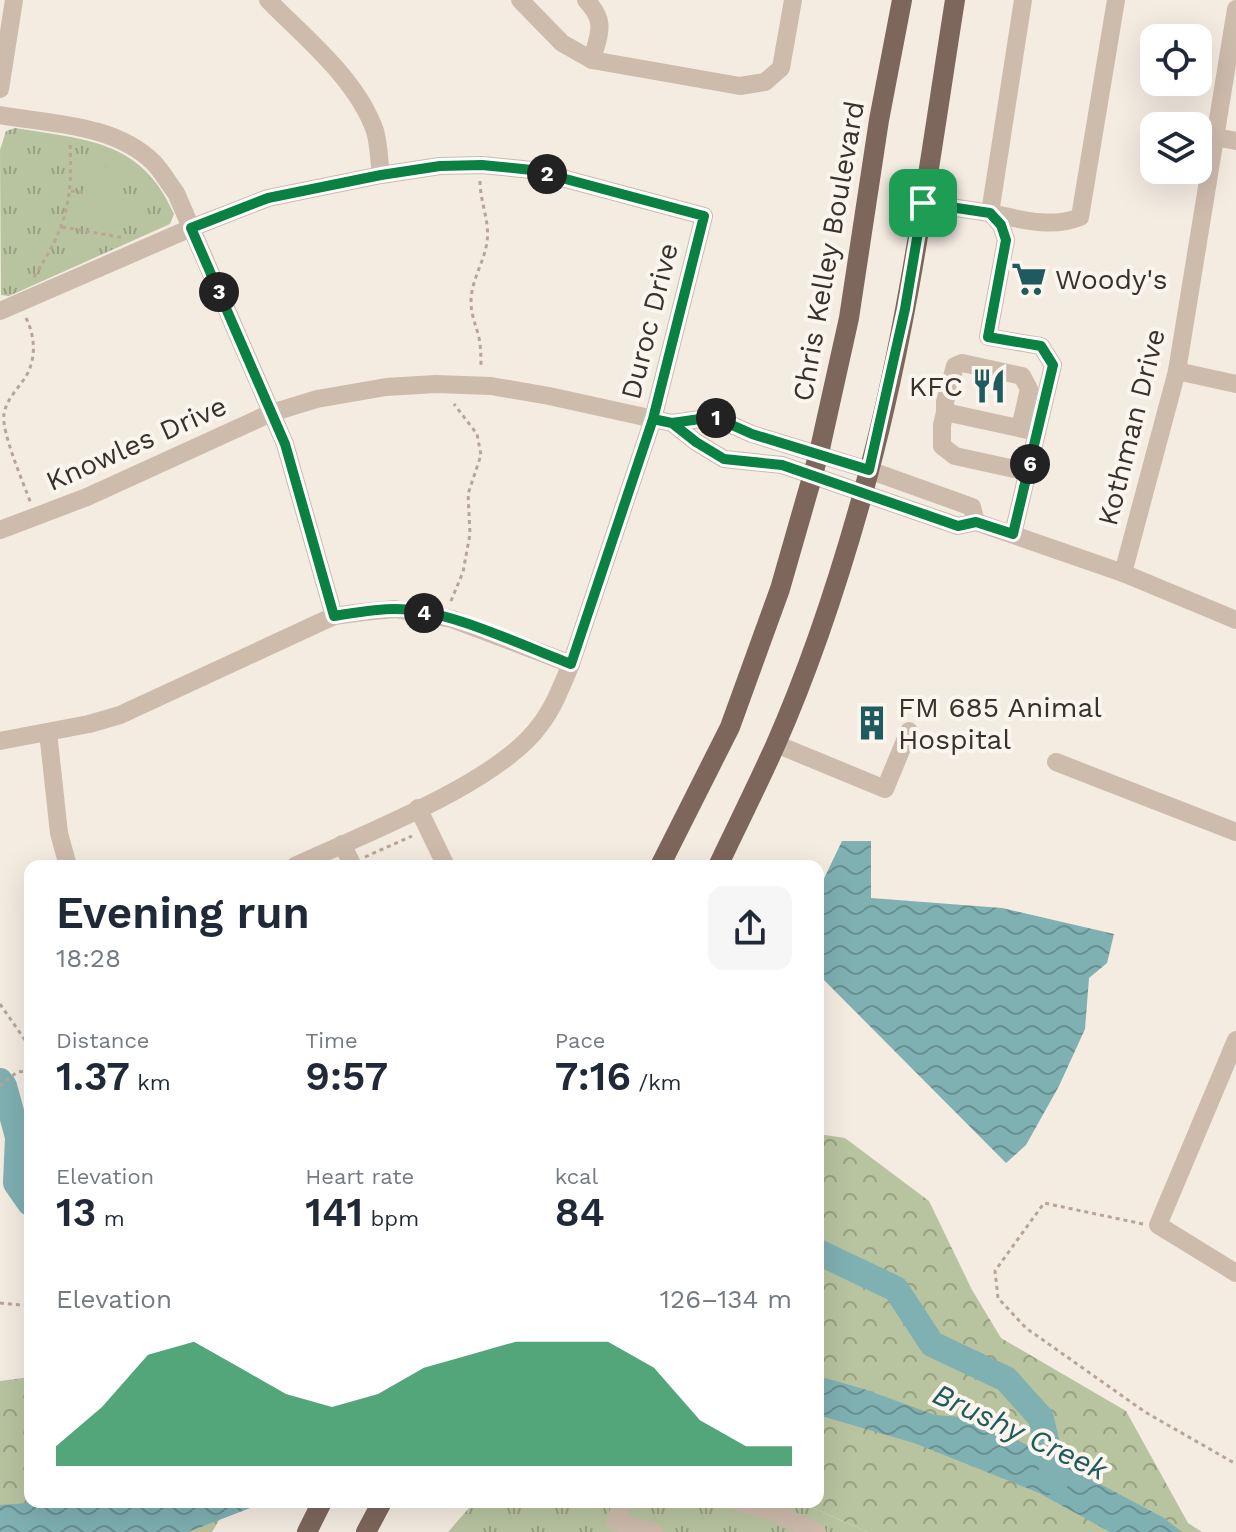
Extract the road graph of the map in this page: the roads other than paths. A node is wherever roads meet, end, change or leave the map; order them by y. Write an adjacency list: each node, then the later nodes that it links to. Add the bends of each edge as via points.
1 (14, 0): 12 (street)
2 (268, 0): 16 (street, via 360,103 375,132)
3 (520, 0): 11 (street, via 562,43)
4 (586, 0): 11 (street, via 601,23)
5 (793, 0): 11 (street, via 781,68 765,82 740,86)
6 (902, 0): 28 (main road, Chris Kelley Boulevard, via 849,318)
7 (955, 0): 17 (main road)
8 (1023, 0): 18 (street)
9 (1116, 0): 18 (street, via 1080,217 1039,222)
10 (1236, 9): 14 (street, Kothman Drive)
11 (592, 60)
12 (0, 89)
13 (0, 115): 19 (street, via 97,131 123,141 153,163 176,193)
14 (1215, 137): 15 (street); 21 (street, Kothman Drive)
15 (1236, 141)
16 (381, 175): 19 (street, Duroc Drive, via 268,198); 25 (street, Duroc Drive, via 440,166 532,170 704,216)
17 (923, 203): 18 (street); 29 (main road)
18 (990, 213): 27 (street, via 1006,240 988,337 1041,346 1053,365)
19 (191, 228): 20 (street, Duroc Drive); 24 (street)
20 (0, 311)
21 (1177, 371): 22 (street); 36 (street, Kothman Drive)
22 (1236, 384)
23 (945, 412): 27 (street); 27 (street, via 955,366 962,363 1022,376 1029,389); 30 (street, via 942,446 955,456)
24 (271, 413): 25 (street, Knowles Drive, via 330,396 436,384 506,389); 34 (street, Knowles Drive, via 87,497); 37 (street, via 285,444)
25 (653, 419): 26 (street, Knowles Drive); 39 (street, Duroc Drive)
26 (672, 423): 28 (street, Knowles Drive, via 714,417); 31 (street, Knowles Drive, via 724,459)
27 (1028, 430): 30 (street)
28 (819, 453): 29 (street, Knowles Drive); 31 (main road, Chris Kelley Boulevard)
29 (869, 470): 32 (main road); 33 (street, Knowles Drive, via 972,507)
30 (1028, 472): 35 (street)
31 (812, 474): 32 (street, Knowles Drive); 52 (main road, Chris Kelley Boulevard, via 780,589 730,727)
32 (863, 492): 33 (street, Knowles Drive, via 958,526); 43 (main road)
33 (976, 522): 35 (street, Knowles Drive)
34 (0, 530)
35 (1013, 534): 36 (street, Knowles Drive)
36 (1123, 573): 38 (street, Knowles Drive)
37 (334, 616): 39 (street, via 395,609 423,612); 41 (street, via 120,715)
38 (1236, 620)
39 (571, 664): 45 (street, Duroc Drive, via 540,726 518,749 487,772)
40 (909, 731): 43 (street, via 885,789)
41 (48, 732): 42 (street); 48 (street)
42 (0, 741)
43 (776, 744): 53 (main road)
44 (1056, 762): 46 (street)
45 (418, 808): 47 (street, Duroc Drive); 51 (street)
46 (1236, 832)
47 (342, 844): 49 (street, Duroc Drive); 50 (street)
48 (66, 860)
49 (308, 860)
50 (355, 860)
51 (443, 860)
52 (663, 860)
53 (721, 860)
54 (1236, 1040): 55 (street, via 1158,1225)
55 (1236, 1273)
56 (319, 1508): 60 (main road)
57 (379, 1508): 61 (main road)
58 (620, 1508): 62 (street, via 615,1521)
59 (759, 1508): 63 (street)
60 (307, 1532)
61 (366, 1532)
62 (654, 1532)
63 (817, 1532)

